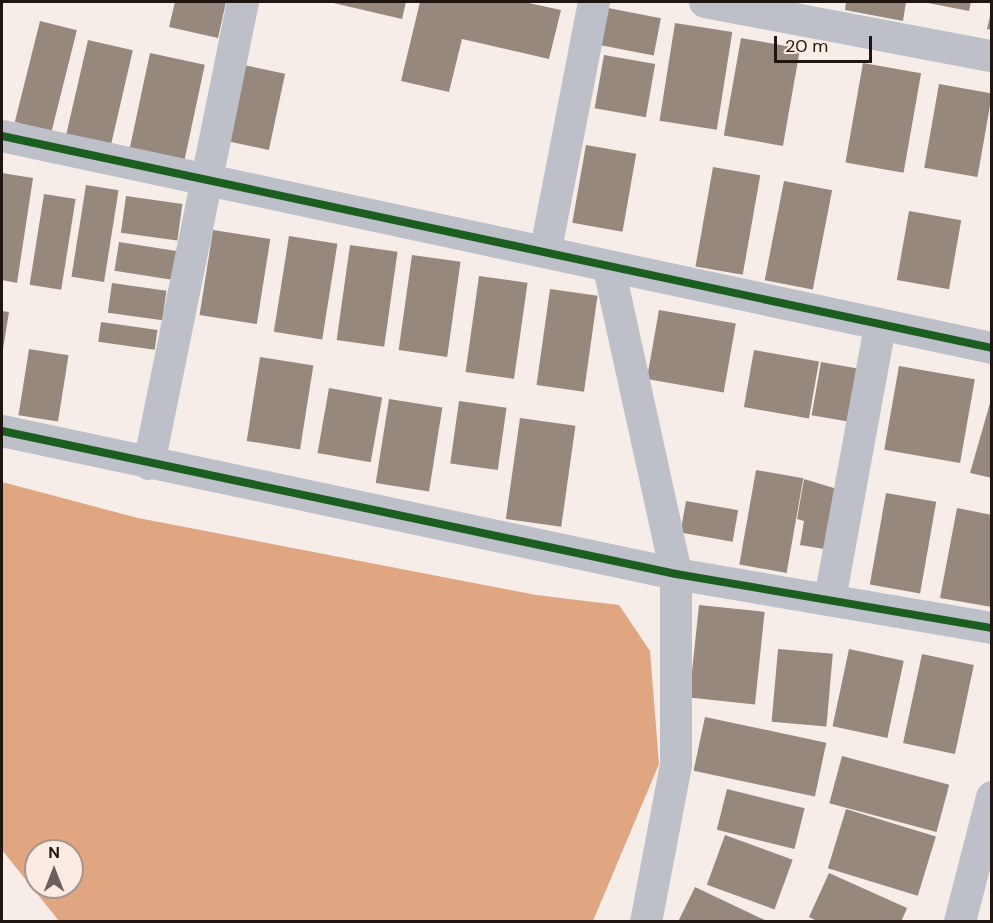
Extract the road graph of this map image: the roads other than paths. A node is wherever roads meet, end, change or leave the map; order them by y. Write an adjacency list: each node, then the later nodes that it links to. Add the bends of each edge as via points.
1 (243, 2): 6 (street)
2 (594, 2): 7 (street)
3 (705, 2): 4 (street)
4 (992, 56)
5 (2, 136): 6 (street)
6 (206, 184): 7 (street); 12 (street)
7 (546, 249): 8 (street)
8 (609, 268): 9 (street); 13 (street)
9 (880, 326): 10 (street); 14 (street)
10 (992, 348)
11 (2, 431): 12 (street)
12 (149, 464): 13 (street)
13 (676, 574): 14 (street); 17 (street, via 676,765)
14 (830, 599): 15 (street)
15 (992, 628)
16 (992, 797): 18 (street)
17 (646, 921)
18 (960, 921)

